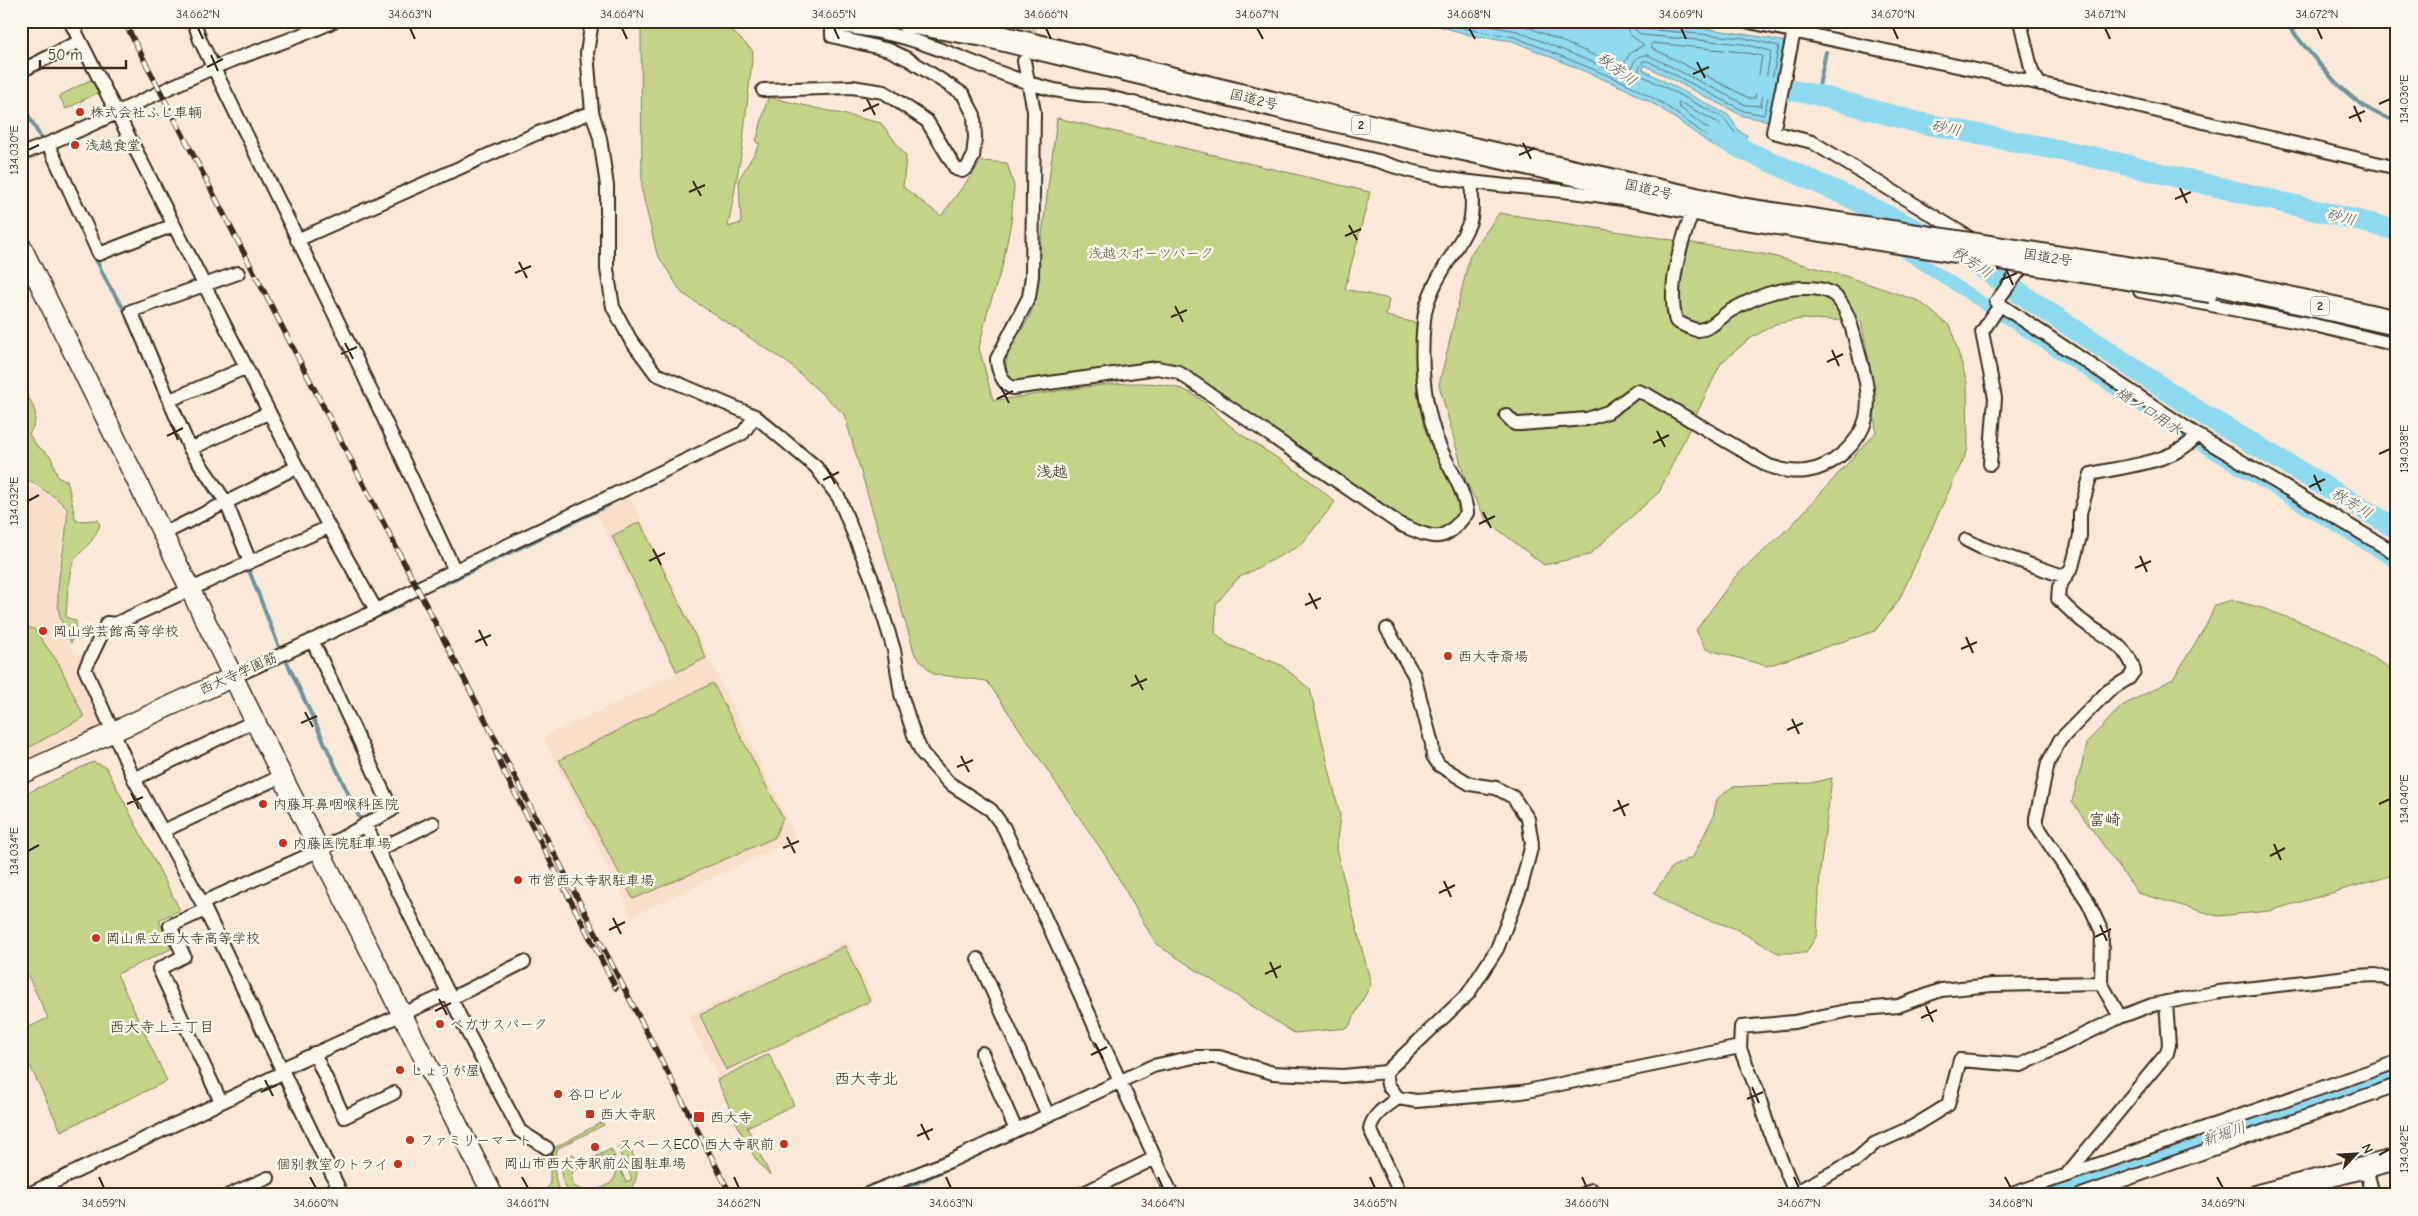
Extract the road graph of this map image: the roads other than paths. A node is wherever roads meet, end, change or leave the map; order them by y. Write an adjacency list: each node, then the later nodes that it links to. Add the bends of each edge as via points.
1 (70, 21): 11 (street)
2 (194, 21): 13 (street)
3 (334, 21): 13 (street, via 293,40)
4 (592, 21): 18 (street, via 587,53)
5 (908, 21): 10 (highway, 国道2号 / 2)
6 (939, 21): 10 (highway)
7 (1745, 21): 9 (street)
8 (2020, 21): 16 (street, via 2032,72)
9 (1794, 32): 16 (street); 29 (street, via 1773,132 1812,142 1911,200)
10 (984, 34): 25 (highway, 国道2号 / 2)
11 (80, 41): 14 (street); 19 (street)
12 (1024, 61): 15 (street)
13 (214, 67): 19 (street); 27 (street)
14 (21, 71)
15 (1029, 83): 17 (street, via 914,40 832,26 832,36 889,50 963,94 974,115 975,138 970,163 958,172 928,121 884,92 852,87); 23 (street, via 1086,96 1104,96 1400,169); 23 (street, via 1034,111 1032,276 1029,297 997,359 996,364 1006,384 1012,388 1157,368 1178,372 1401,525 1431,538 1452,532 1467,513 1465,498 1437,441 1424,393 1422,362 1424,318 1430,294 1470,223)
16 (2040, 84): 22 (street)
17 (763, 90)
18 (592, 112): 27 (street); 41 (street, via 600,138 606,186 607,269 612,307 630,339 656,374)
19 (118, 113): 20 (street); 26 (street)
20 (48, 144): 21 (street); 26 (street, via 99,254)
21 (21, 154)
22 (2397, 168)
23 (1472, 183): 24 (street, via 1615,198)
24 (1691, 215): 25 (street); 40 (street, via 1680,249 1672,307 1676,321 1697,330 1711,326 1760,295 1784,288 1817,288 1834,294 1852,330 1866,379 1866,419 1852,445 1828,464 1808,471 1789,472 1769,466 1637,391 1608,412 1587,419 1515,424)
25 (1739, 216): 32 (highway, 国道2号 / 2, bridge)
26 (174, 225): 31 (street)
27 (297, 240): 52 (street)
28 (21, 246): 48 (street)
29 (2019, 271): 33 (street); 36 (street, via 2314,324)
30 (238, 273): 31 (street)
31 (203, 284): 37 (street); 38 (street, via 132,311)
32 (2211, 289): 34 (highway, 国道2号 / 2); 35 (street, via 2260,304)
33 (1997, 307): 42 (street); 44 (street, via 1982,332 1995,398)
34 (2397, 323)
35 (2397, 335)
36 (2397, 345)
37 (245, 368): 38 (street); 39 (street)
38 (170, 400): 43 (street)
39 (268, 413): 43 (street); 45 (street)
40 (1506, 415)
41 (755, 416): 52 (street, 西大寺学園筋, via 743,434); 84 (street, via 816,468 839,498 872,579 894,650 901,694 922,753 949,783 991,810 1001,824)
42 (2194, 439): 50 (street); 53 (street, via 2172,455 2091,474 2080,513 2080,536)
43 (190, 449): 46 (street)
44 (1990, 464)
45 (297, 467): 46 (street); 47 (street)
46 (222, 504): 48 (street); 51 (street)
47 (329, 527): 51 (street); 55 (street)
48 (163, 534): 54 (street)
49 (1966, 540): 53 (street)
50 (2397, 554)
51 (247, 564): 54 (street)
52 (455, 571): 55 (street, 西大寺学園筋)
53 (2066, 577): 73 (street, via 2059,587 2058,599 2120,647 2132,660 2134,671 2108,691 2060,740 2048,763 2036,818 2036,824 2088,902 2102,932)
54 (192, 589): 58 (street); 60 (street, via 115,624 107,623 85,668)
55 (376, 610): 57 (street, 西大寺学園筋)
56 (1387, 629): 83 (street, via 1414,675 1433,756 1439,765 1470,784 1496,788 1513,797 1528,819 1532,844 1497,949 1468,994)
57 (312, 640): 58 (street, 西大寺学園筋); 65 (street, via 392,810)
58 (233, 677): 59 (street); 60 (street, 西大寺学園筋)
59 (256, 721): 62 (street); 63 (street)
60 (113, 730): 61 (street, 西大寺学園筋); 63 (street)
61 (21, 774)
62 (282, 776): 66 (street); 67 (street)
63 (134, 779): 66 (street)
64 (433, 823): 68 (street)
65 (365, 824): 67 (street); 68 (street)
66 (163, 831): 69 (street)
67 (320, 850): 69 (street); 76 (street)
68 (378, 850): 74 (street)
69 (203, 906): 82 (street); 89 (street, via 170,926 184,956 159,969)
70 (978, 959): 90 (street)
71 (524, 962): 74 (street)
72 (2397, 982): 75 (street, via 2376,975 2356,976 2220,992)
73 (2102, 983): 77 (street); 78 (street, via 1992,985 1941,990 1898,1006 1741,1027)
74 (450, 995): 76 (street); 93 (street, via 520,1131)
75 (2166, 1002): 77 (street); 97 (street, via 2167,1053)
76 (402, 1015): 79 (street); 106 (street)
77 (2120, 1017): 102 (street, via 2021,1065 1960,1060 1948,1106 1874,1144 1856,1160)
78 (1740, 1049): 87 (street, via 1522,1092 1416,1101); 102 (street)
79 (314, 1053): 82 (street); 86 (street, via 344,1116)
80 (982, 1053): 92 (street)
81 (2397, 1062): 88 (street)
82 (284, 1070): 89 (street); 105 (street)
83 (1386, 1072): 84 (street, via 1343,1076 1273,1072 1220,1057 1194,1057 1153,1066); 87 (street, via 1388,1085)
84 (1120, 1082): 90 (street); 94 (street)
85 (2397, 1085): 91 (street)
86 (394, 1093)
87 (1398, 1098): 109 (street, via 1382,1110 1370,1129)
88 (2300, 1098): 91 (street); 97 (street)
89 (221, 1102): 99 (street)
90 (1048, 1115): 92 (street)
91 (2307, 1115): 113 (street)
92 (1016, 1130): 107 (street)
93 (547, 1148)
94 (1155, 1158): 101 (street); 108 (street)
95 (2397, 1159): 96 (main road)
96 (2366, 1167): 114 (main road); 115 (street)
97 (2068, 1173): 100 (street)
98 (268, 1178): 104 (street)
99 (46, 1191): 103 (street)
100 (2028, 1192): 112 (street)
101 (1166, 1193)
102 (1795, 1194)
103 (26, 1195)
104 (229, 1195)
105 (342, 1195)
106 (493, 1195)
107 (865, 1195)
108 (1080, 1195)
109 (1400, 1195)
110 (1582, 1195): 111 (street, via 1592,1190)
111 (1594, 1195)
112 (2009, 1195)
113 (2081, 1195)
114 (2258, 1195)
115 (2373, 1195)

